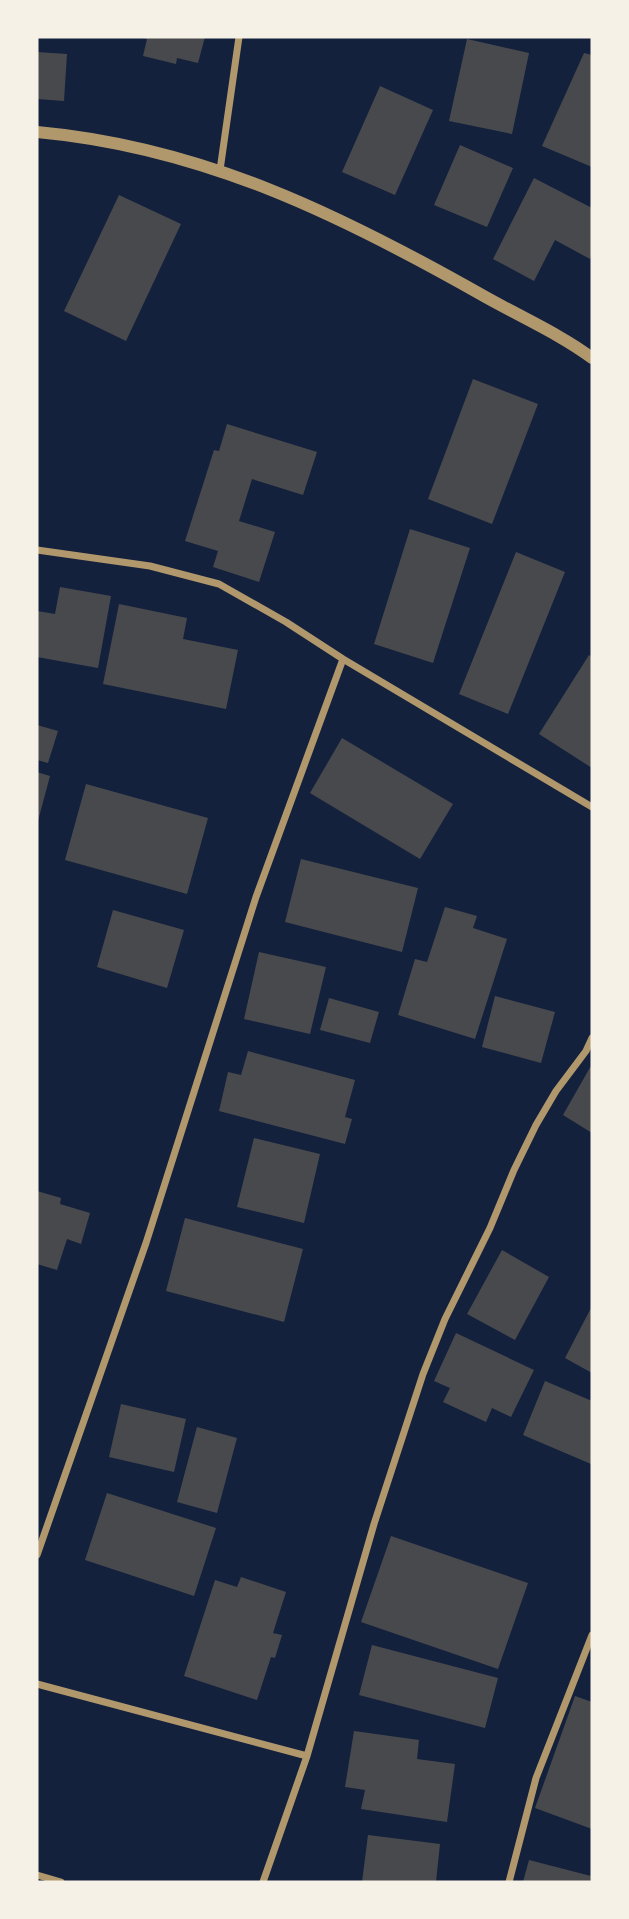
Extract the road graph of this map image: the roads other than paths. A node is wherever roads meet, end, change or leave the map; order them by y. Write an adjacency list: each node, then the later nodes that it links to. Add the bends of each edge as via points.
1 (239, 37): 3 (street)
2 (37, 132): 3 (street, via 74,135)
3 (220, 170): 4 (street, via 327,213)
4 (591, 353)
5 (37, 550): 6 (street, via 150,565 219,584)
6 (343, 660): 7 (street); 9 (street, via 256,897 146,1243)
7 (592, 807)
8 (592, 1038): 12 (street, via 536,1125 432,1352 374,1524)
9 (37, 1555)
10 (592, 1635): 16 (street, via 536,1778)
11 (37, 1684): 12 (street)
12 (307, 1756): 15 (street)
13 (37, 1875): 14 (street)
14 (61, 1882)
15 (263, 1882)
16 (509, 1882)

